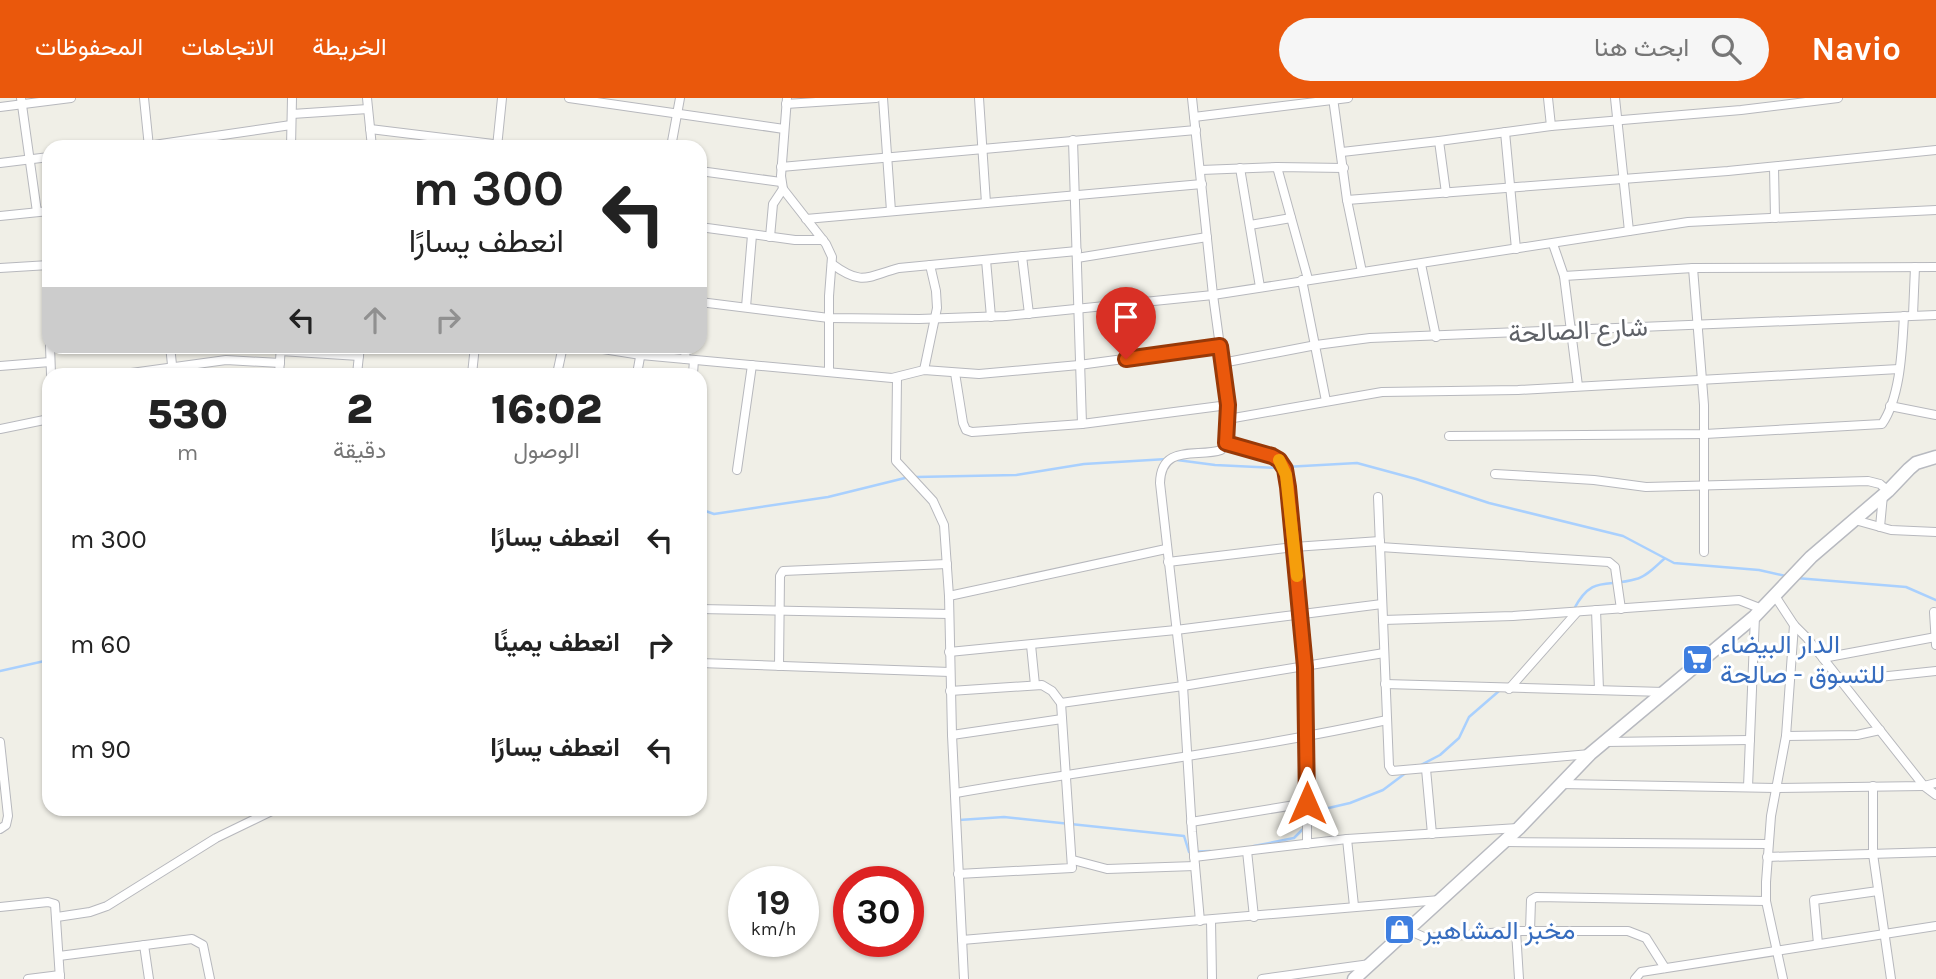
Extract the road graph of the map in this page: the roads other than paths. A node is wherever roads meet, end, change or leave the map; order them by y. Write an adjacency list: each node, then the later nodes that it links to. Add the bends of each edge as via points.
1 (71, 98): 18 (street)
2 (144, 98): 33 (street)
3 (292, 98): 23 (street)
4 (367, 98): 21 (street)
5 (502, 98): 38 (street)
6 (569, 98): 24 (street)
7 (680, 98): 24 (street)
8 (876, 98): 19 (street)
9 (883, 98): 45 (street)
10 (979, 98): 42 (street)
11 (1192, 98): 25 (street)
12 (1348, 98): 17 (street)
13 (1548, 98): 28 (street)
14 (1615, 98): 26 (street)
15 (1739, 98): 22 (street)
16 (1838, 98): 22 (street)
17 (1334, 99): 25 (street); 44 (street)
18 (22, 101): 20 (street); 47 (street)
19 (786, 101): 30 (street)
20 (0, 107)
21 (368, 109): 23 (street); 29 (street)
22 (1741, 110): 26 (street)
23 (292, 114): 27 (street)
24 (677, 114): 30 (street); 39 (street)
25 (1194, 117): 31 (street)
26 (1617, 119): 28 (street); 56 (street)
27 (291, 125): 34 (street); 35 (street)
28 (1551, 126): 32 (street)
29 (370, 129): 36 (street); 37 (street)
30 (784, 129): 49 (street)
31 (1196, 130): 40 (street); 54 (street)
32 (1505, 132): 41 (street); 59 (street)
33 (148, 140)
34 (194, 140)
35 (291, 140)
36 (371, 140)
37 (452, 140)
38 (498, 140)
39 (672, 140)
40 (1073, 140): 42 (street); 61 (street)
41 (1439, 141): 44 (street); 60 (street)
42 (982, 149): 45 (street); 63 (street)
43 (1936, 150): 51 (street)
44 (1342, 152): 53 (street)
45 (886, 157): 49 (street); 65 (street)
46 (42, 158): 47 (street)
47 (29, 159): 48 (street); 66 (street)
48 (0, 163)
49 (781, 167): 58 (street)
50 (1276, 167): 52 (street); 53 (street); 69 (street)
51 (1774, 167): 56 (street); 70 (street)
52 (1241, 168): 54 (street); 72 (street)
53 (1344, 168): 62 (street)
54 (1201, 170): 57 (street)
55 (707, 172): 58 (street)
56 (1623, 179): 59 (street); 74 (street)
57 (1202, 184): 61 (street); 77 (street)
58 (782, 185): 71 (street); 76 (street, via 773,204)
59 (1511, 188): 60 (street); 80 (street)
60 (1446, 192): 62 (street)
61 (1076, 195): 63 (street); 81 (street)
62 (1347, 200): 92 (street)
63 (986, 203): 65 (street)
64 (1936, 210): 70 (street)
65 (891, 211): 71 (street)
66 (37, 212): 67 (street); 68 (street)
67 (42, 212)
68 (0, 216)
69 (1291, 218): 72 (street); 94 (street)
70 (1775, 218): 74 (street, via 1710,220)
71 (806, 219): 78 (street)
72 (1250, 225): 95 (street)
73 (707, 228): 75 (street)
74 (1629, 232): 79 (street)
75 (752, 235): 76 (street); 98 (street)
76 (771, 237): 78 (street)
77 (1207, 237): 81 (street); 96 (street)
78 (822, 240): 84 (street, via 831,250)
79 (1553, 244): 80 (street); 93 (street)
80 (1516, 249): 85 (street)
81 (1077, 254): 82 (street); 99 (street)
82 (1022, 257): 83 (street); 100 (street)
83 (986, 260): 87 (street); 104 (street)
84 (832, 264): 87 (street, via 863,278); 103 (street)
85 (1421, 264): 92 (street); 108 (street)
86 (42, 265): 90 (street)
87 (930, 265): 105 (street)
88 (1915, 267): 89 (street); 91 (street); 102 (street)
89 (1936, 267)
90 (0, 268)
91 (1693, 268): 93 (street); 106 (street)
92 (1362, 272): 94 (street)
93 (1564, 276): 107 (street)
94 (1305, 280): 95 (street); 109 (street)
95 (1260, 287): 96 (street)
96 (1213, 295): 99 (street); 110 (street)
97 (707, 303): 98 (street)
98 (746, 307): 103 (street)
99 (1078, 310): 100 (street); 120 (street)
100 (1029, 314): 104 (street)
101 (1936, 315): 102 (street, شارع الصالحة)
102 (1909, 316): 106 (street, شارع الصالحة); 126 (street)
103 (829, 317): 105 (street); 128 (street)
104 (991, 317): 105 (street)
105 (936, 319): 127 (street)
106 (1698, 325): 107 (street, شارع الصالحة); 131 (street)
107 (1572, 330): 108 (street, شارع الصالحة); 132 (street)
108 (1436, 337): 109 (street, شارع الصالحة)
109 (1316, 345): 118 (street, شارع الصالحة); 133 (street)
110 (1220, 346): 118 (street); 120 (street)
111 (50, 354): 116 (street)
112 (281, 354): 117 (street)
113 (659, 354): 115 (street)
114 (688, 354): 115 (street)
115 (690, 359): 119 (street); 125 (street)
116 (50, 362): 121 (street); 122 (street)
117 (280, 363): 123 (street, via 238,359); 124 (street)
118 (1222, 363): 134 (street)
119 (752, 365): 128 (street); 145 (street)
120 (1079, 365): 129 (street); 139 (street)
121 (0, 366)
122 (50, 368)
123 (189, 368)
124 (280, 368)
125 (691, 368)
126 (1899, 369): 131 (street); 135 (street)
127 (924, 370): 129 (street); 130 (street)
128 (829, 373): 130 (street)
129 (955, 373): 139 (street, via 966,430)
130 (897, 378): 158 (street, via 896,461 937,508 944,525)
131 (1703, 380): 132 (street); 141 (street)
132 (1578, 386): 133 (street, via 1382,392)
133 (1326, 401): 137 (street)
134 (1228, 405): 137 (street); 139 (street)
135 (1891, 406): 136 (street); 141 (street, via 1878,425)
136 (1936, 415)
137 (1228, 419): 143 (street)
138 (42, 420): 140 (street)
139 (1082, 424)
140 (0, 429)
141 (1705, 434): 142 (street); 147 (street)
142 (1449, 436)
143 (1226, 443): 154 (street, via 1272,456 1283,465); 155 (street, via 1215,453 1181,454 1163,469 1160,483)
144 (1933, 459): 148 (street, via 1909,469)
145 (737, 470)
146 (1495, 474): 147 (street, via 1646,487)
147 (1705, 486): 148 (street, via 1868,481 1880,484); 156 (street)
148 (1885, 493): 150 (street); 151 (street)
149 (1378, 497): 153 (street)
150 (1855, 520): 151 (street); 160 (street)
151 (1880, 527): 152 (street)
152 (1936, 532)
153 (1380, 544): 154 (street); 161 (street); 163 (street, via 1609,562 1615,567)
154 (1294, 547): 157 (street); 168 (street)
155 (1166, 549): 157 (street); 159 (street)
156 (1704, 552)
157 (1168, 562): 173 (street)
158 (947, 564): 159 (street); 165 (street, via 786,570 780,576)
159 (949, 596): 170 (street)
160 (1775, 596): 169 (street); 172 (street)
161 (1382, 604): 168 (street); 171 (street)
162 (707, 609): 165 (street)
163 (1621, 609): 164 (street); 169 (street, via 1744,600)
164 (1596, 610): 166 (street); 190 (street)
165 (780, 611): 170 (street); 181 (street)
166 (1577, 612): 171 (street); 189 (street)
167 (1934, 612): 174 (street)
168 (1300, 613): 173 (street); 182 (street)
169 (1758, 613): 192 (street); 200 (street)
170 (949, 614): 177 (street)
171 (1383, 620): 178 (street)
172 (1794, 625): 179 (street); 199 (street)
173 (1176, 630): 175 (street); 188 (street)
174 (1936, 638): 176 (street); 179 (street)
175 (1031, 645): 177 (street); 187 (street)
176 (1936, 645)
177 (950, 652): 183 (street)
178 (1384, 653): 182 (street); 186 (street)
179 (1823, 659): 185 (street)
180 (707, 663): 181 (street)
181 (779, 666): 183 (street)
182 (1305, 667): 188 (street); 198 (street)
183 (950, 671): 191 (street)
184 (1936, 671): 185 (street)
185 (1841, 681): 196 (street)
186 (1385, 684): 189 (street); 195 (street)
187 (1035, 685): 191 (street); 193 (street, via 1046,687)
188 (1183, 686): 193 (street); 204 (street)
189 (1509, 689): 190 (street)
190 (1599, 690): 192 (street)
191 (950, 691): 197 (street)
192 (1664, 692): 202 (street)
193 (1060, 703): 194 (street)
194 (1062, 719): 197 (street); 206 (street)
195 (1387, 720): 198 (street); 205 (street, via 1392,771)
196 (1881, 730): 199 (street); 210 (street)
197 (952, 735): 213 (street)
198 (1307, 735): 204 (street); 215 (street)
199 (1786, 736): 212 (street)
200 (1750, 740): 202 (street); 211 (street)
201 (0, 742): 219 (street, via 8,816)
202 (1604, 742): 203 (street)
203 (1590, 754): 205 (street); 208 (street)
204 (1188, 757): 206 (street); 217 (street)
205 (1426, 769): 220 (street)
206 (1066, 774): 213 (street); 229 (street)
207 (1936, 783): 210 (street)
208 (1560, 784): 211 (street); 218 (street)
209 (1873, 786): 210 (street); 212 (street); 227 (street)
210 (1924, 786): 214 (street)
211 (1748, 787): 212 (street)
212 (1776, 788): 224 (street)
213 (956, 793): 231 (street)
214 (1936, 795)
215 (1307, 803): 217 (street); 223 (street)
216 (261, 816): 237 (street, via 216,838 107,906)
217 (1191, 822): 230 (street)
218 (1519, 828): 220 (street); 222 (street)
219 (0, 829)
220 (1432, 834): 221 (street)
221 (1347, 839): 223 (street); 235 (street)
222 (1504, 842): 224 (street); 233 (street)
223 (1307, 844): 225 (street)
224 (1768, 844): 228 (street)
225 (1247, 851): 230 (street); 238 (street)
226 (1936, 852): 227 (street)
227 (1873, 854): 228 (street); 232 (street)
228 (1767, 857): 234 (street)
229 (1073, 860): 230 (street, via 1107,869); 231 (street, via 1069,870)
230 (1194, 862): 240 (street)
231 (958, 874): 246 (street)
232 (1878, 891): 245 (street); 247 (street, via 1814,900)
233 (1441, 900): 235 (street); 242 (street)
234 (1766, 901): 243 (street, via 1536,897 1531,901); 249 (street)
235 (1354, 906): 238 (street)
236 (0, 907): 237 (street, via 47,902 55,904)
237 (57, 917): 250 (street)
238 (1254, 917): 239 (street)
239 (1211, 920): 240 (street); 260 (street)
240 (1200, 921): 246 (street)
241 (1936, 926): 245 (street)
242 (1408, 930): 244 (street, via 1426,938); 251 (street)
243 (1530, 931): 244 (street); 252 (street, via 1643,935)
244 (1516, 932): 262 (street)
245 (1885, 933): 247 (street); 264 (street)
246 (962, 940): 259 (street)
247 (1818, 944): 249 (street)
248 (144, 945): 250 (street); 257 (street); 258 (street, via 198,940)
249 (1776, 951): 252 (street); 263 (street)
250 (59, 956): 253 (street)
251 (1371, 963): 254 (street); 261 (street)
252 (1665, 968): 255 (street, via 1641,972)
253 (60, 977): 256 (street)
254 (1357, 978)
255 (1637, 978)
256 (28, 979)
257 (149, 979)
258 (210, 979)
259 (964, 979)
260 (1212, 979)
261 (1262, 979)
262 (1519, 979)
263 (1783, 979)
264 (1891, 979)

